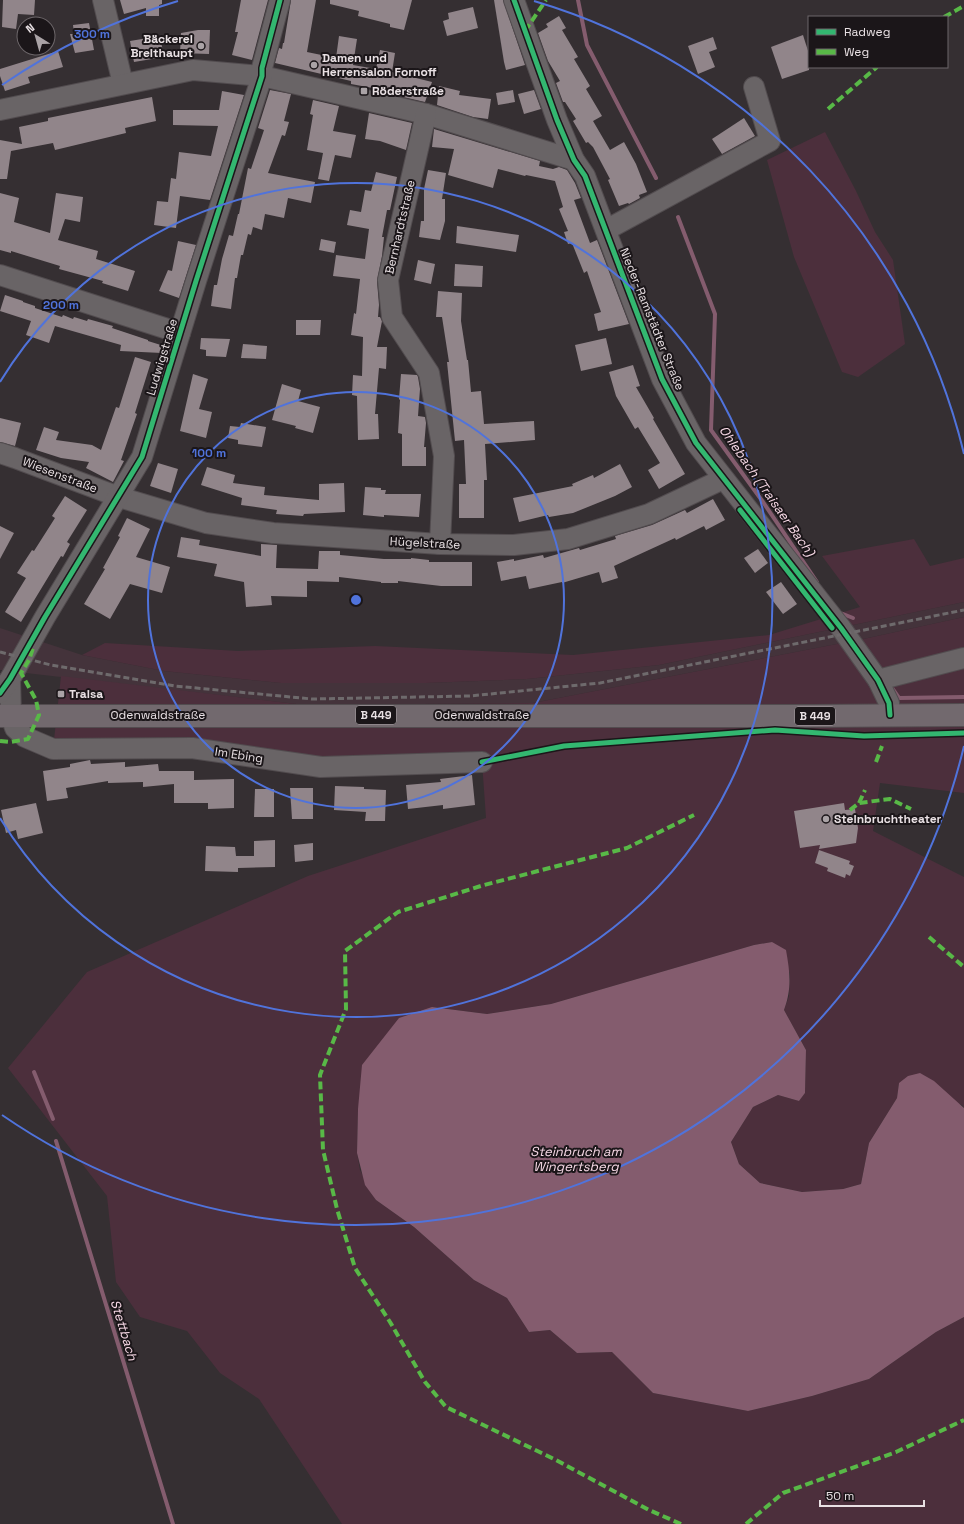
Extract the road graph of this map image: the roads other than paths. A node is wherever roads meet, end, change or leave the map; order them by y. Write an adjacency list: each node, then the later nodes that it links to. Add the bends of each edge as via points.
1 (103, 0): 5 (street)
2 (280, 0): 4 (street, Ludwigstraße)
3 (514, 0): 9 (street, Nieder-Ramstädter Straße)
4 (262, 76): 5 (street, via 193,70); 8 (street); 12 (street, Ludwigstraße)
5 (123, 84): 7 (street)
6 (754, 87): 10 (street, via 770,141)
7 (0, 110)
8 (426, 114): 9 (street); 16 (street, Bernhardtstraße, via 388,280 392,317 429,373 444,456)
9 (574, 160): 10 (street, Nieder-Ramstädter Straße, via 585,176)
10 (606, 230): 14 (street, Nieder-Ramstädter Straße, via 662,380 696,443)
11 (0, 275): 12 (street)
12 (180, 333): 15 (street, Ludwigstraße, via 142,457)
13 (0, 453): 15 (street, Wiesenstraße)
14 (723, 478): 16 (street, Hügelstraße, via 649,514 568,539 514,545); 18 (street, Nieder-Ramstädter Straße, via 826,607)
15 (119, 497): 16 (street, Hügelstraße, via 206,523 273,533); 19 (street, Ludwigstraße)
16 (440, 544)
17 (964, 658): 18 (street)
18 (878, 680): 20 (street, Nieder-Ramstädter Straße, via 889,703)
19 (5, 686): 22 (street, Ludwigstraße)
20 (890, 715): 21 (main road, Odenwaldstraße / B 449); 22 (main road, Odenwaldstraße / B 449)
21 (964, 715)
22 (6, 716): 23 (street, Im Ebing, via 22,735 53,749 192,748 321,767)
23 (482, 762)

